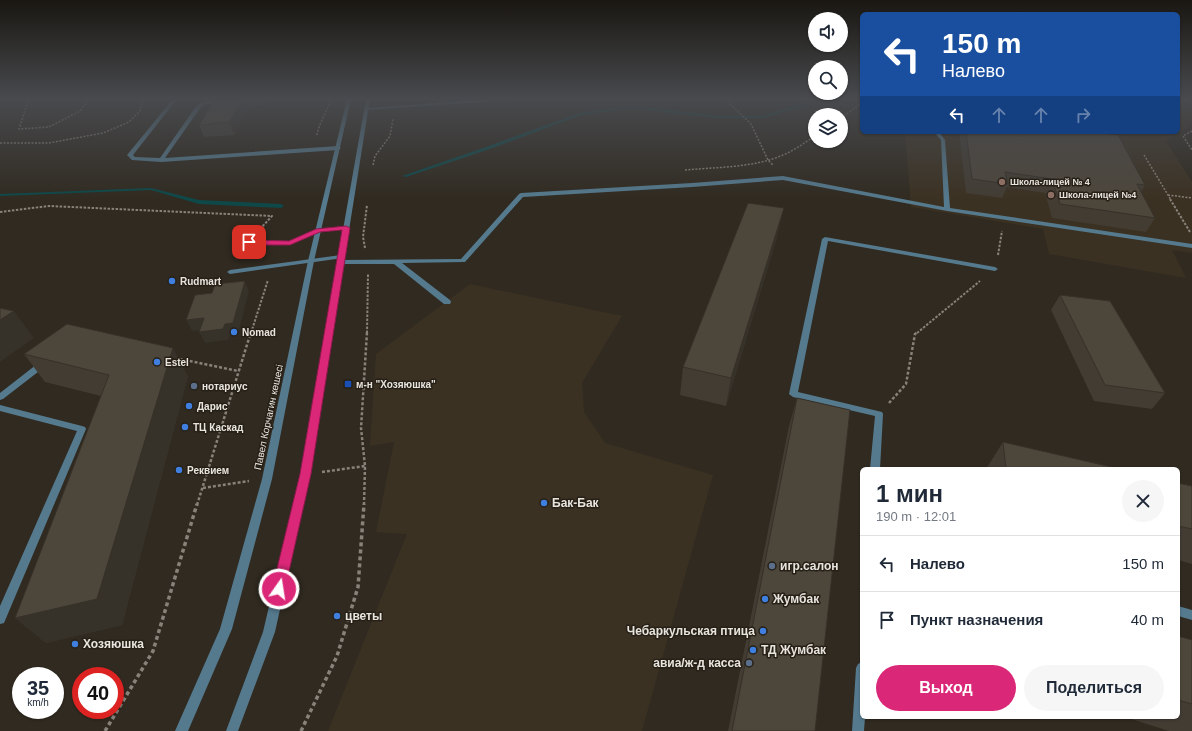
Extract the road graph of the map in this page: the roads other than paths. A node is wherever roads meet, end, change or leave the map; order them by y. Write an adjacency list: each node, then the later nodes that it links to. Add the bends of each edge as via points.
1 (147, 133): 7 (street, via 130,154 134,159)
2 (180, 133): 7 (street)
3 (341, 133): 6 (street, Павел Корчагин көшесі)
4 (362, 133): 9 (street)
5 (938, 134): 8 (street, via 943,140)
6 (338, 148): 7 (street); 10 (street, Павел Корчагин көшесі)
7 (161, 160)
8 (947, 209): 12 (street); 15 (street, via 783,178 521,195 463,261)
9 (346, 228): 10 (street); 13 (street)
10 (319, 230): 11 (street, via 290,243); 14 (street, Павел Корчагин көшесі)
11 (249, 242)
12 (1192, 246)
13 (341, 260): 14 (street); 15 (street); 28 (street, via 305,474 269,632)
14 (311, 261): 17 (street); 27 (street, Павел Корчагин көшесі, via 267,479 226,629)
15 (397, 263): 18 (street)
16 (995, 269): 22 (street, via 825,239 792,394 879,414)
17 (230, 272)
18 (447, 302)
19 (50, 358): 20 (street)
20 (0, 397)
21 (0, 408): 25 (street, via 82,429)
22 (875, 467)
23 (1180, 612): 24 (street)
24 (1192, 615)
25 (0, 619)
26 (860, 700): 29 (street)
27 (181, 731)
28 (232, 731)
29 (858, 731)

